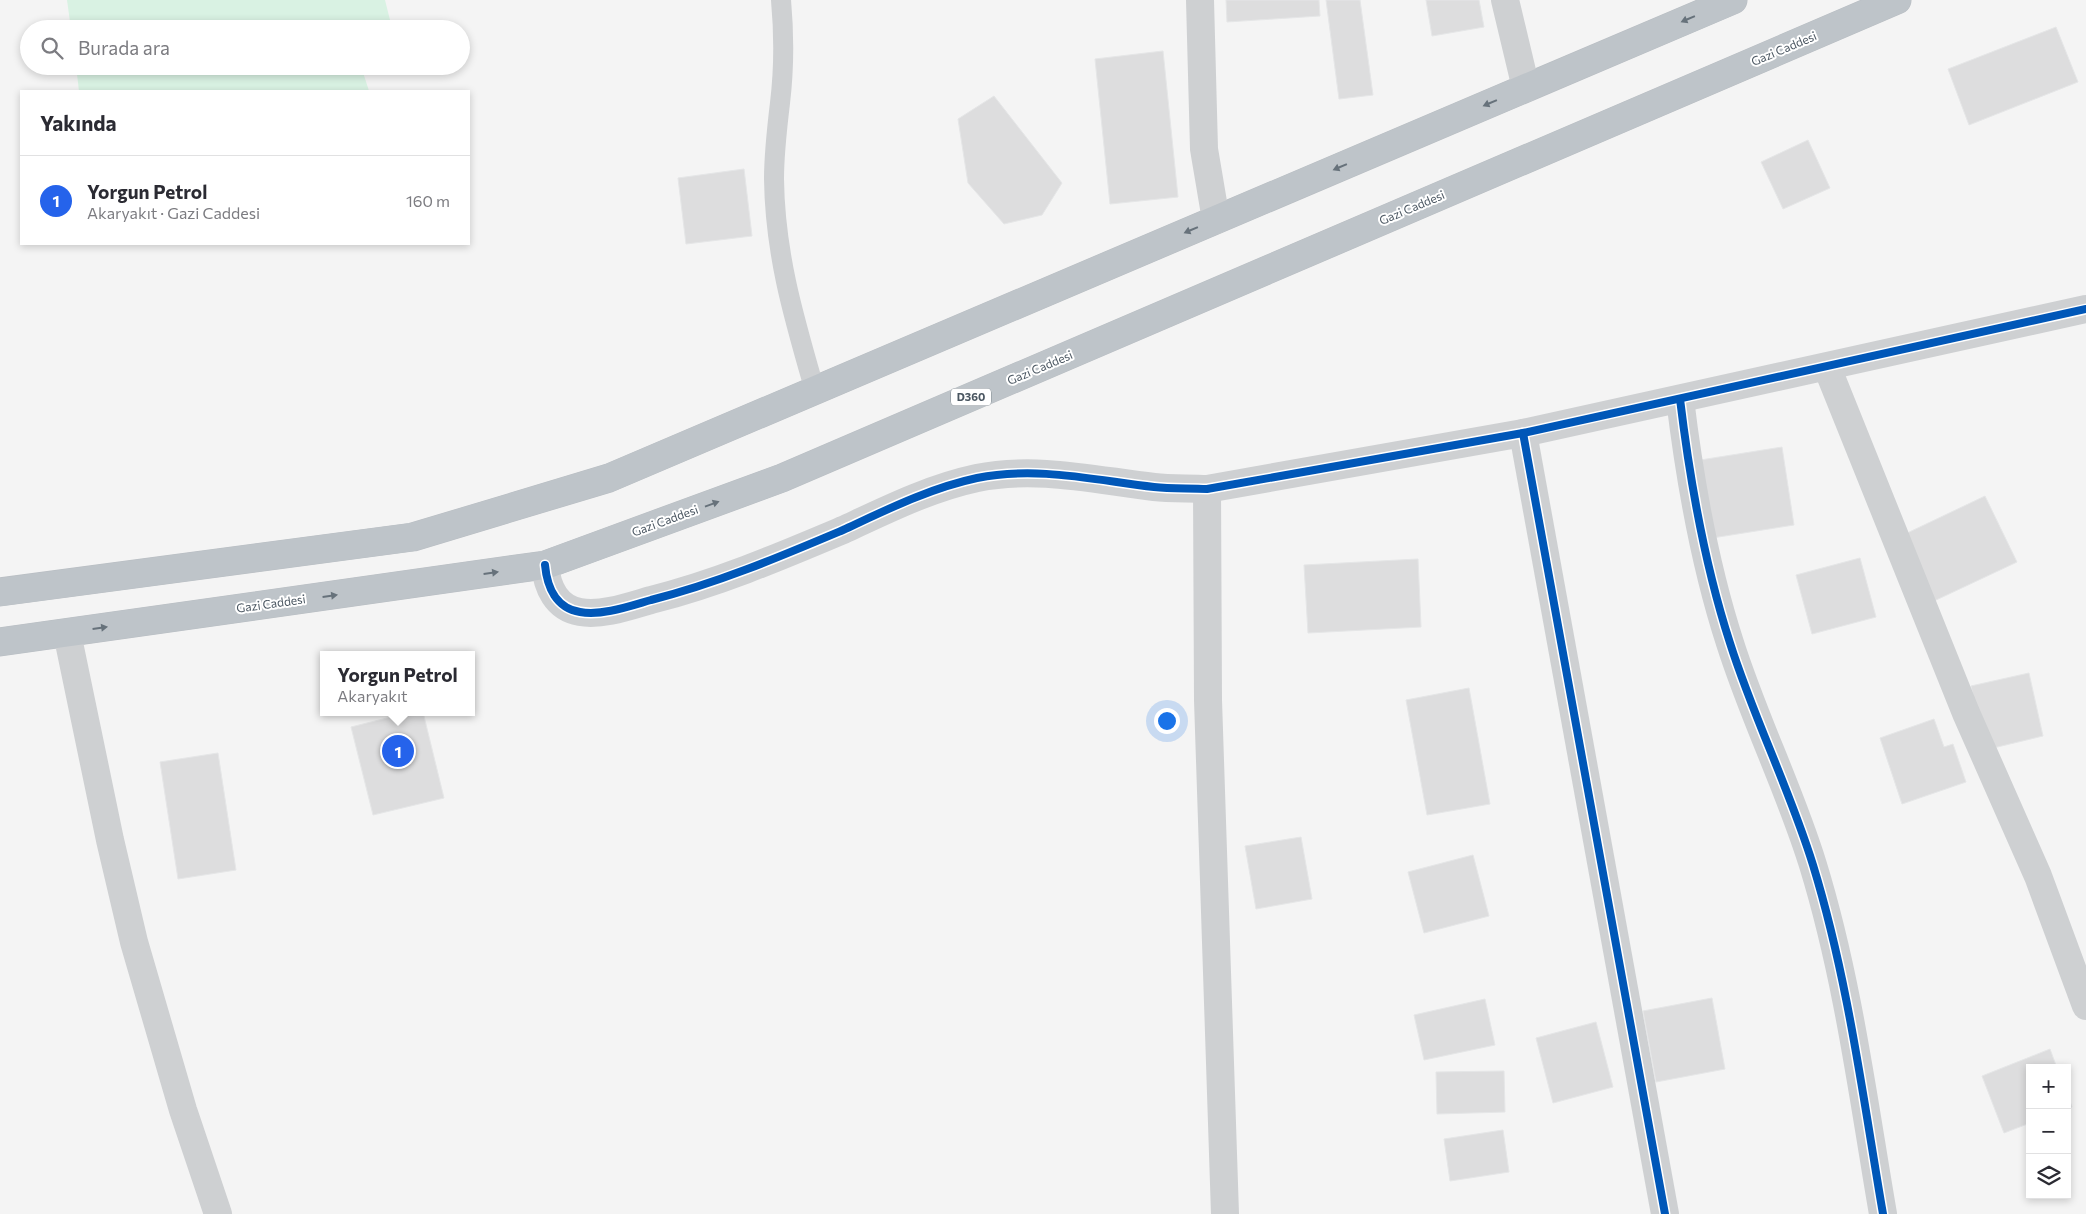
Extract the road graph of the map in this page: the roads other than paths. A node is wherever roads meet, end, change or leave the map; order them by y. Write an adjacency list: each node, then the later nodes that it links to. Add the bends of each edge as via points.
1 (780, 0): 10 (lane, via 781,101 775,144 775,211 787,293)
2 (1200, 0): 7 (street, via 1204,149)
3 (1505, 0): 6 (street)
4 (1733, 0): 6 (highway, one-way to 6)
5 (1897, 0): 14 (highway, Gazi Caddesi / D360, one-way to 5, via 782,478)
6 (1526, 88): 7 (highway, one-way to 7)
7 (1216, 220): 10 (highway, one-way to 10)
8 (2086, 309): 9 (street)
9 (1827, 367): 11 (street); 18 (street, via 1966,713 2038,876)
10 (816, 391): 15 (highway, via 610,478 413,537)
11 (1680, 399): 12 (street); 22 (street, via 1689,472 1715,595 1748,694 1797,817 1828,919 1841,974)
12 (1524, 433): 13 (street); 21 (street)
13 (1207, 488): 14 (street, via 1155,487 1044,472 977,478 917,497 747,571 696,588 591,613 568,608 559,602 550,591); 20 (street, via 1208,700)
14 (545, 565): 16 (highway, Gazi Caddesi / D360, one-way to 14)
15 (0, 592)
16 (67, 633): 17 (highway, Gazi Caddesi / D360); 19 (street, via 134,942 183,1110)
17 (0, 642)
18 (2086, 1006)
19 (218, 1214)
20 (1225, 1214)
21 (1665, 1214)
22 (1883, 1214)

